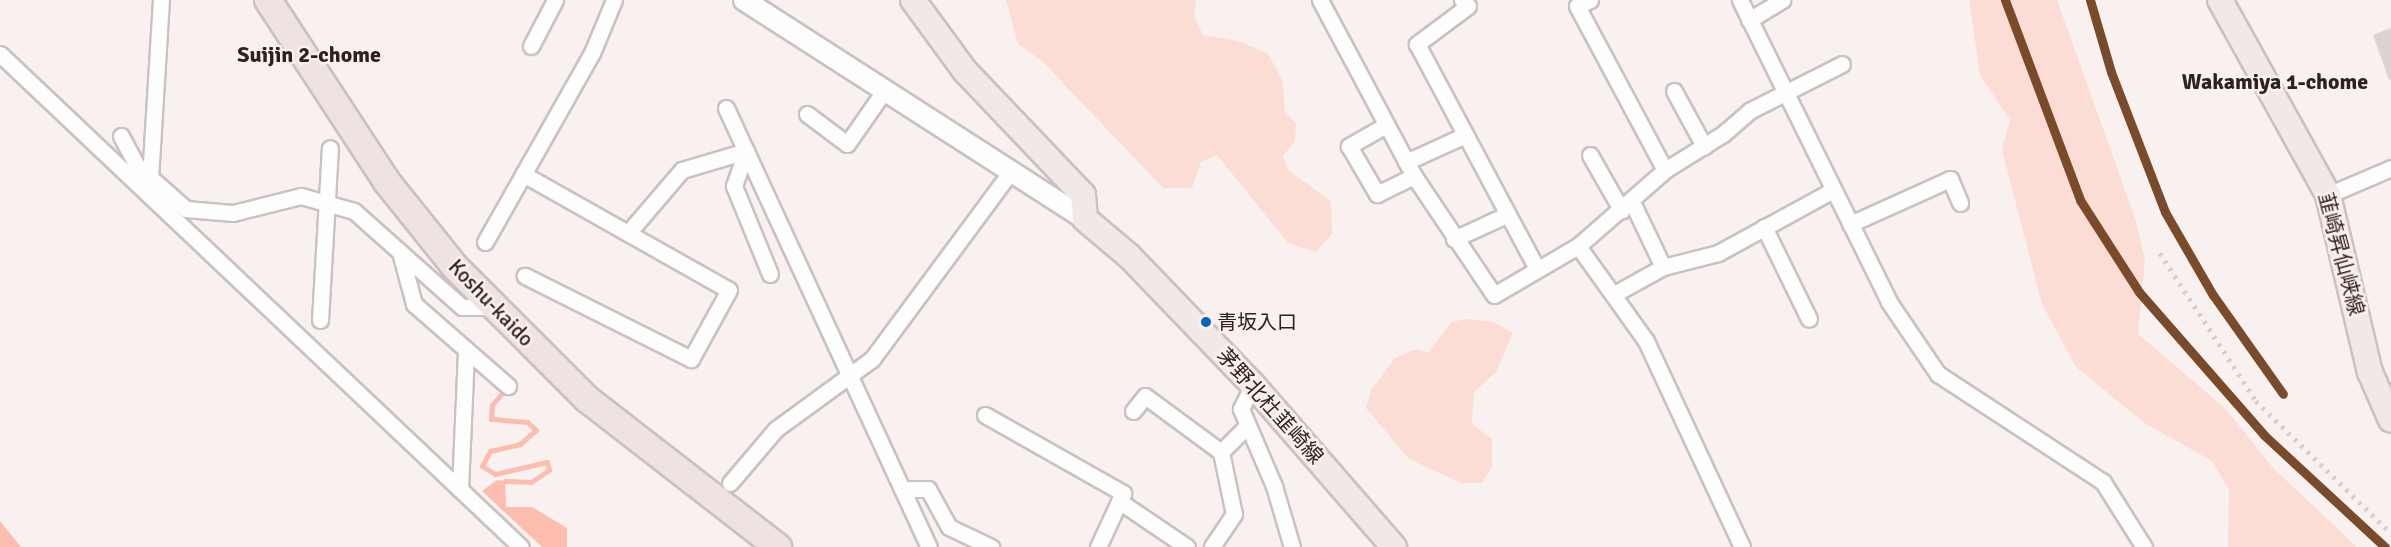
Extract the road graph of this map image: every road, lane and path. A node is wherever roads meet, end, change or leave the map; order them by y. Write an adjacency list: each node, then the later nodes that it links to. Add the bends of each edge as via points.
1 (161, 0): 34 (street)
2 (268, 0): 54 (highway, Koshu-kaido, via 387,182)
3 (555, 0): 14 (street)
4 (614, 0): 33 (street, via 592,53)
5 (744, 0): 17 (street)
6 (913, 0): 41 (main road, via 965,71 1083,195)
7 (1320, 0): 22 (street)
8 (1462, 0): 24 (street, via 1468,6 1418,44)
9 (1590, 0): 32 (street, via 1577,6)
10 (1740, 0): 13 (street)
11 (1782, 0): 13 (street)
12 (2220, 0): 36 (main road, 韮崎昇仙峡線)
13 (1749, 20): 18 (street)
14 (531, 46)
15 (0, 54): 67 (street)
16 (1842, 64): 18 (street)
17 (886, 88): 21 (street, via 847,144); 31 (street)
18 (1784, 90): 25 (street); 35 (street)
19 (1674, 91): 25 (street)
20 (726, 108): 27 (street)
21 (807, 114)
22 (1386, 125): 29 (street); 29 (street, via 1349,146 1377,194)
23 (121, 136): 34 (street)
24 (1464, 136): 29 (street); 40 (street)
25 (1704, 146): 32 (street)
26 (330, 148): 37 (street)
27 (746, 151): 44 (street, via 682,170); 51 (street, via 734,186); 58 (street)
28 (1590, 155): 39 (street)
29 (1410, 169): 45 (street)
30 (2391, 169): 36 (street)
31 (1012, 170): 41 (street); 58 (street, via 872,359)
32 (1665, 170): 39 (street)
33 (523, 174): 44 (street); 46 (street)
34 (150, 179): 37 (street, via 186,208 214,215 300,196)
35 (1833, 190): 42 (street); 43 (street)
36 (2328, 195): 63 (main road, 韮崎昇仙峡線, via 2370,372)
37 (326, 201): 48 (street, via 372,223); 56 (street)
38 (1960, 203): 42 (street, via 1950,179)
39 (1627, 207): 47 (street); 49 (street)
40 (1506, 215): 45 (street); 50 (street)
41 (1085, 219): 59 (main road, 茅野北杜韮崎線, via 1129,255)
42 (1850, 224): 80 (street, via 1889,302 1938,374 2103,482)
43 (1764, 227): 49 (street, via 1718,253); 55 (street)
44 (628, 233): 52 (street, via 729,290 691,359)
45 (1454, 239): 50 (street, via 1494,295)
46 (485, 242)
47 (1578, 246): 50 (street); 53 (street)
48 (400, 252): 54 (street, via 462,307); 57 (street, via 414,304)
49 (1663, 267): 53 (street)
50 (1537, 269)
51 (770, 274)
52 (525, 276)
53 (1616, 293): 79 (street, via 1646,341)
54 (495, 308): 71 (highway, Koshu-kaido, via 587,399)
55 (1809, 319)
56 (320, 320)
57 (466, 352): 60 (street); 67 (street)
58 (849, 374): 66 (street, via 776,429); 68 (street)
59 (1253, 385): 64 (street, via 1241,410); 78 (main road, 茅野北杜韮崎線)
60 (508, 386)
61 (1133, 411): 65 (street, via 1145,396)
62 (985, 415): 69 (street, via 1123,493)
63 (2391, 420)
64 (1247, 426): 65 (street); 77 (street, via 1274,486)
65 (1221, 452): 76 (street, via 1234,514)
66 (730, 483)
67 (460, 489): 70 (street)
68 (902, 489): 72 (street); 73 (street, via 928,489 949,527)
69 (1119, 501): 74 (street); 75 (street)
70 (521, 547)
71 (778, 547)
72 (929, 547)
73 (991, 547)
74 (1098, 547)
75 (1187, 547)
76 (1212, 547)
77 (1292, 547)
78 (1394, 547)
79 (1743, 547)
80 (2144, 547)

